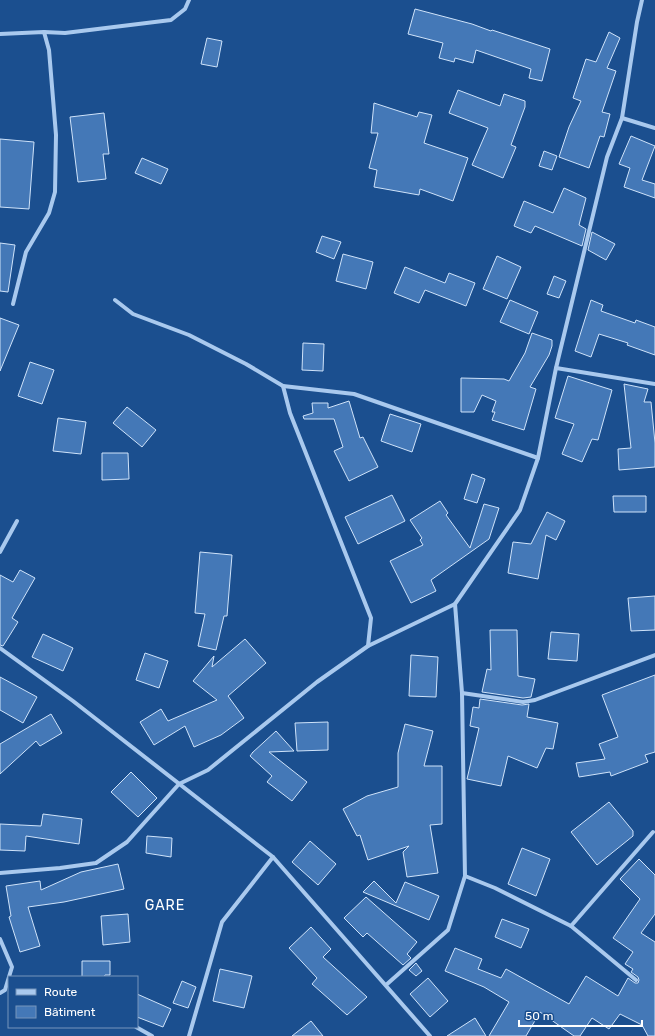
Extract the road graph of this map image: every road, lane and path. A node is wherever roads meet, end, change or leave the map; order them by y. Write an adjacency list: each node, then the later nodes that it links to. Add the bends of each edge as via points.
1 (188, 0): 3 (street, via 185,9 171,20 65,33)
2 (642, 0): 5 (street)
3 (44, 32): 4 (street); 8 (street, via 49,50 56,135 55,192 49,213 26,252)
4 (0, 34)
5 (622, 118): 6 (street); 9 (street, via 607,157)
6 (655, 128)
7 (115, 300): 11 (street, via 133,314 190,335)
8 (13, 304)
9 (556, 368): 10 (street); 12 (street)
10 (655, 384)
11 (283, 386): 12 (street, via 354,394); 16 (street, via 290,413 371,618)
12 (538, 458): 15 (street, via 520,510)
13 (17, 521): 14 (street)
14 (0, 552)
15 (455, 604): 16 (street); 19 (street)
16 (368, 646): 20 (street, via 317,682 208,770)
17 (0, 648): 20 (street)
18 (655, 655): 19 (street, via 536,700 523,702)
19 (462, 693): 24 (street)
20 (179, 784): 22 (street); 23 (street, via 128,842 96,863)
21 (653, 832): 25 (street)
22 (273, 857): 30 (street); 34 (street, via 222,922)
23 (0, 873)
24 (465, 876): 25 (street); 30 (street, via 448,930)
25 (571, 926): 29 (street)
26 (0, 939): 27 (street, via 12,967)
27 (9, 976)
28 (8, 980): 31 (street, via 5,990)
29 (636, 980)
30 (386, 985): 35 (street)
31 (0, 993)
32 (138, 1028): 33 (street)
33 (152, 1036)
34 (190, 1036)
35 (430, 1036)

